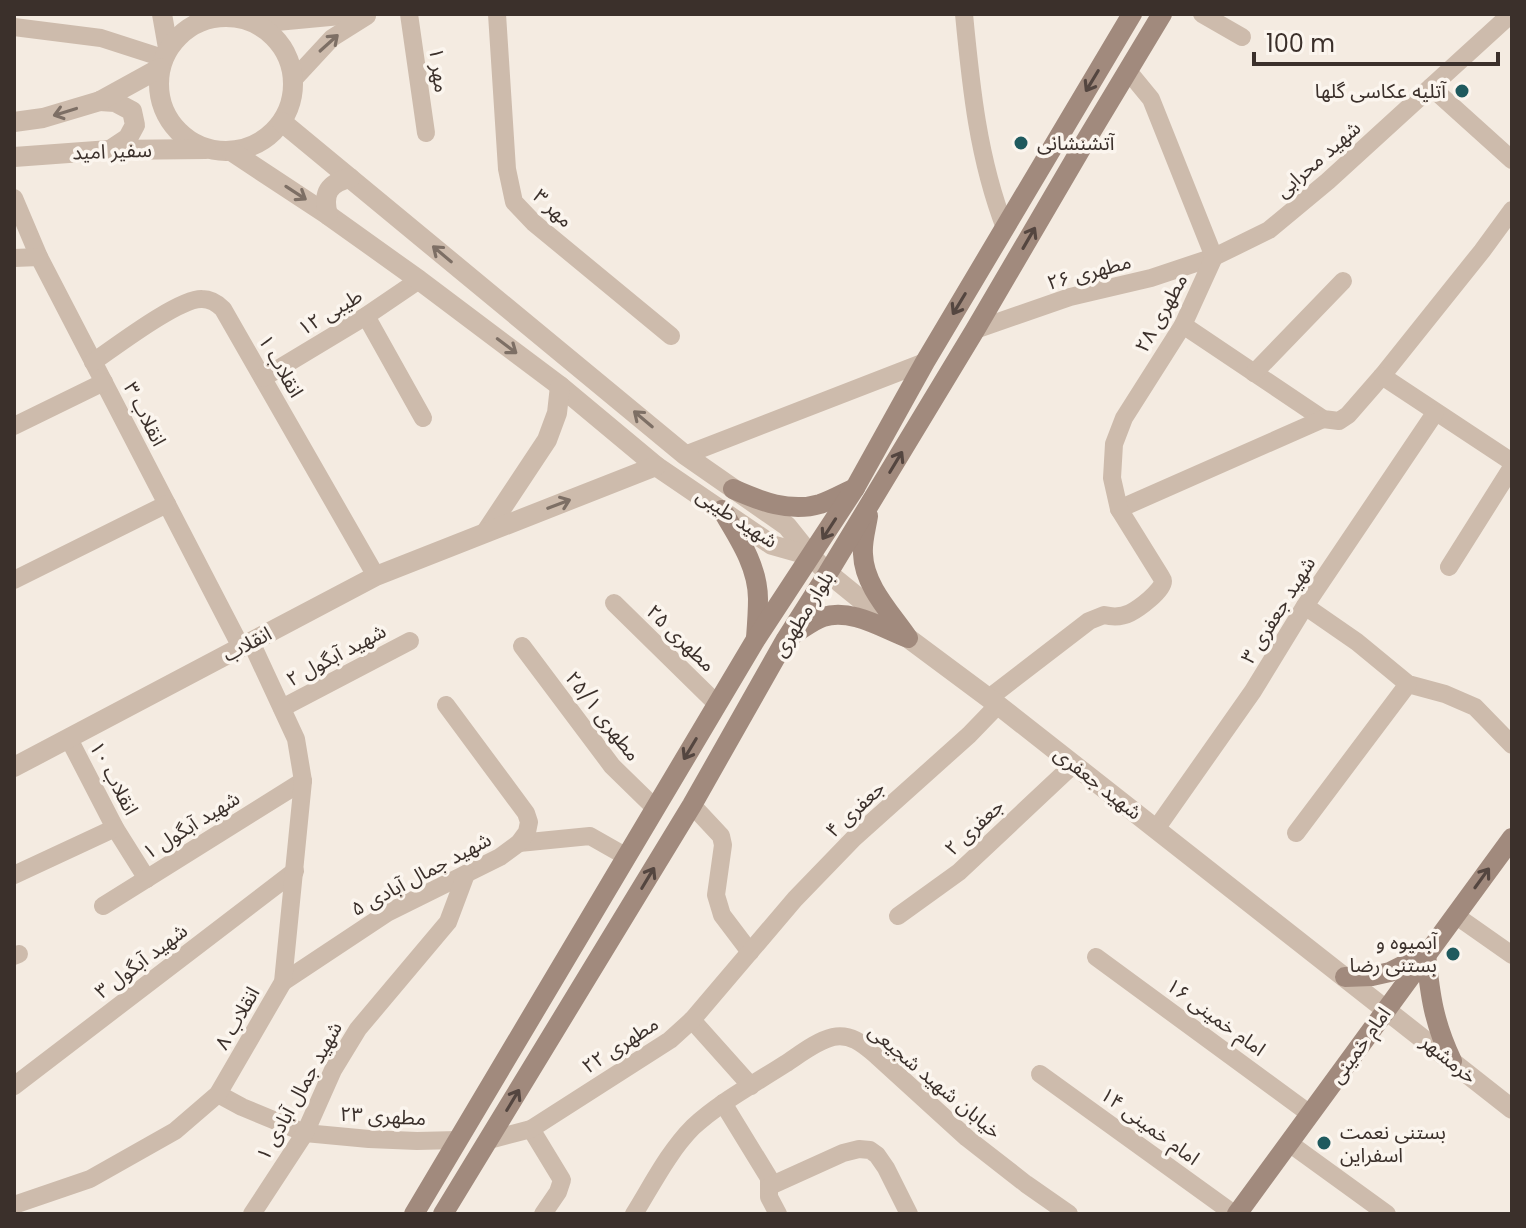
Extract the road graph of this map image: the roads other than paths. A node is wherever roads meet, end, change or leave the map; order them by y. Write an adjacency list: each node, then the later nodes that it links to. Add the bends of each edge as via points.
1 (162, 14): 15 (street)
2 (362, 14): 12 (street, via 266,23)
3 (370, 14): 17 (street, one-way to 3, via 332,38)
4 (409, 14): 23 (street, مهر ۱)
5 (497, 14): 43 (street, مهر ۳, via 514,202)
6 (964, 14): 34 (street, via 973,103 992,194)
7 (1132, 14): 22 (main road, بلوار مطهری, one-way to 22)
8 (1162, 14): 16 (main road, بلوار مطهری)
9 (1202, 14): 14 (street)
10 (1511, 14): 18 (street, شهید محرابی)
11 (220, 15): 12 (street); 15 (street, via 182,32)
12 (242, 18): 17 (street, via 278,40)
13 (14, 27): 15 (street, via 101,38)
14 (1242, 37)
15 (164, 58): 19 (street, سفیر امید); 25 (street, via 158,89 163,109 190,141)
16 (1128, 71): 24 (main road, بلوار مطهری); 36 (street, via 1151,99)
17 (294, 79): 21 (street)
18 (1431, 87): 29 (street); 36 (street, شهید محرابی, via 1269,230)
19 (100, 101): 20 (street, سفیر امید, one-way to 20); 26 (street, via 132,111 135,125 128,138)
20 (14, 122)
21 (282, 122): 27 (street, via 251,147); 30 (street, شهید طیبی)
22 (1063, 129): 24 (main road); 34 (main road, بلوار مطهری)
23 (426, 133)
24 (1085, 142): 42 (main road, بلوار مطهری, one-way to 24)
25 (210, 149): 26 (street, سفیر امید); 27 (street)
26 (110, 150): 28 (street, سفیر امید)
27 (231, 151): 33 (street, شهید طیبی, one-way to 33)
28 (14, 157)
29 (1512, 160)
30 (350, 178): 33 (street, via 328,190); 55 (street, شهید طیبی, one-way to 30)
31 (14, 198): 35 (street, انقلاب ۳)
32 (1512, 210): 47 (street)
33 (328, 215): 38 (street, شهید طیبی)
34 (1005, 228): 45 (main road, بلوار مطهری, one-way to 45)
35 (39, 257): 37 (street); 44 (street, انقلاب ۳)
36 (1214, 257): 41 (street, مطهری ۲۸); 42 (street, مطهری ۲۶)
37 (14, 258)
38 (419, 280): 40 (street, طیبی ۱۲); 50 (street, شهید طیبی, one-way to 50)
39 (1343, 281): 46 (street)
40 (366, 316): 48 (street, طیبی ۱۲); 52 (street)
41 (1183, 325): 46 (street); 62 (street, مطهری ۲۸, via 1124,418 1114,444 1112,478)
42 (975, 330): 60 (main road, بلوار مطهری, one-way to 42)
43 (671, 336)
44 (93, 362): 48 (street, انقلاب ۱, via 176,307 204,298 223,309); 49 (street, انقلاب ۳)
45 (925, 362): 55 (street); 58 (main road, بلوار مطهری)
46 (1254, 373): 53 (street)
47 (1382, 376): 51 (street); 53 (street, via 1348,415 1339,421)
48 (263, 378): 69 (street, انقلاب ۱)
49 (104, 382): 54 (street); 61 (street, انقلاب ۳)
50 (560, 386): 57 (street, شهید طیبی); 64 (street, via 547,440)
51 (1435, 413): 56 (street); 72 (street, شهید جعفری ۳)
52 (423, 418)
53 (1323, 419): 62 (street)
54 (14, 426)
55 (685, 455): 59 (street, شهید طیبی)
56 (1512, 465): 66 (street)
57 (656, 466): 63 (street, شهید طیبی); 64 (street, انقلاب, one-way to 57)
58 (855, 488): 59 (main road, via 818,505 793,507 767,504); 65 (main road, بلوار مطهری, one-way to 65)
59 (733, 489): 65 (street, شهید طیبی, via 787,526)
60 (871, 502): 67 (main road, بلوار مطهری); 73 (main road, via 863,539 866,570)
61 (167, 504): 70 (street); 77 (street, انقلاب ۳)
62 (1119, 509): 68 (street, مطهری ۲۸)
63 (722, 510): 65 (street, شهید طیبی, via 772,545); 76 (main road, via 754,572)
64 (486, 532): 69 (street, انقلاب)
65 (811, 556): 67 (street, شهید جعفری); 76 (main road, بلوار مطهری)
66 (1449, 567)
67 (828, 573): 73 (street, شهید جعفری); 74 (main road, بلوار مطهری)
68 (1160, 575): 81 (street, جعفری ۴, via 1157,593 1130,613 1097,616)
69 (376, 576): 77 (street, انقلاب)
70 (14, 580)
71 (614, 603): 82 (street, مطهری ۲۵)
72 (1305, 606): 80 (street); 93 (street, شهید جعفری ۳)
73 (908, 638): 74 (main road, via 839,615 822,618); 81 (street, شهید جعفری)
74 (786, 639): 79 (main road, بلوار مطهری)
75 (410, 641): 84 (street, شهید آبگول ۲)
76 (754, 642): 79 (main road); 82 (main road, بلوار مطهری)
77 (246, 645): 84 (street, انقلاب ۸); 85 (street, انقلاب)
78 (522, 646): 91 (street, مطهری ۲۵/۱, via 612,766)
79 (775, 658): 90 (main road, بلوار مطهری)
80 (1408, 684): 86 (street, via 1475,707); 94 (street)
81 (994, 702): 87 (street, شهید جعفری); 105 (street, جعفری ۴, via 969,735 854,838)
82 (717, 704): 91 (main road, بلوار مطهری, one-way to 91)
83 (446, 705): 96 (street, شهید جمال آبادی ۵, via 526,813 527,832)
84 (282, 708): 89 (street, انقلاب ۸, via 296,739)
85 (69, 739): 88 (street, انقلاب); 92 (street, انقلاب ۱۰)
86 (1512, 745)
87 (1074, 764): 93 (street, شهید جعفری); 104 (street, جعفری ۲, via 959,872)
88 (14, 767)
89 (303, 781): 98 (street, انقلاب ۸); 101 (street, شهید آبگول ۱)
90 (692, 805): 105 (street, via 721,836 716,895 722,915); 124 (main road, بلوار مطهری, one-way to 90)
91 (655, 808): 97 (main road, بلوار مطهری)
92 (115, 828): 100 (street); 101 (street, انقلاب ۱۰)
93 (1156, 829): 109 (street, شهید جعفری)
94 (1296, 833)
95 (1512, 838): 103 (main road, امام خمینی, one-way to 95)
96 (519, 843): 97 (street, via 590,836); 99 (street, شهید جمال آبادی ۵)
97 (627, 857): 123 (main road, بلوار مطهری)
98 (295, 871): 110 (street, انقلاب ۸); 115 (street, شهید آبگول ۳)
99 (466, 874): 110 (street, شهید جمال آبادی ۵, via 387,913); 122 (street, شهید جمال آبادی ۱, via 448,922 358,1029)
100 (14, 875)
101 (147, 879): 102 (street, شهید آبگول ۱)
102 (103, 906)
103 (1455, 915): 106 (main road, امام خمینی); 107 (street)
104 (898, 916)
105 (750, 952): 112 (street, مطهری ۲۲)
106 (1426, 954): 109 (main road, via 1390,972); 111 (main road, امام خمینی); 113 (main road, via 1433,1013)
107 (1512, 955)
108 (1096, 957): 120 (street, امام خمینی ۱۶)
109 (1345, 977): 111 (street, شهید جعفری)
110 (283, 982): 117 (street, انقلاب ۸)
111 (1386, 1009): 113 (street, خرمشهر); 120 (main road, امام خمینی)
112 (692, 1020): 116 (street); 121 (street, مطهری ۲۲, via 670,1040)
113 (1452, 1061): 119 (street, خرمشهر)
114 (1040, 1074): 137 (street, امام خمینی ۱۴)
115 (14, 1086)
116 (751, 1086): 118 (street, خیابان شهید شجیعی); 136 (street, خیابان شهید شجیعی, via 813,1046 848,1037 863,1044 967,1138)
117 (218, 1094): 122 (street, مطهری ۲۳); 127 (street, انقلاب ۸, via 175,1131 90,1179)
118 (723, 1103): 126 (street); 133 (street, خیابان شهید شجیعی, via 692,1128)
119 (1512, 1109)
120 (1310, 1114): 125 (main road, امام خمینی)
121 (531, 1129): 124 (street, مطهری ۲۲); 132 (street, via 562,1180)
122 (305, 1133): 123 (street, مطهری ۲۳); 129 (street, شهید جمال آبادی ۱)
123 (458, 1140): 130 (main road, بلوار مطهری)
124 (489, 1140): 131 (main road, بلوار مطهری)
125 (1289, 1143): 137 (main road, امام خمینی); 138 (street)
126 (770, 1186): 134 (street); 135 (street, via 843,1153 870,1150 886,1168)
127 (14, 1205): 128 (street)
128 (21, 1214)
129 (252, 1214)
130 (414, 1214)
131 (443, 1214)
132 (543, 1214)
133 (634, 1214)
134 (778, 1214)
135 (909, 1214)
136 (1069, 1214)
137 (1236, 1214)
138 (1387, 1214)

